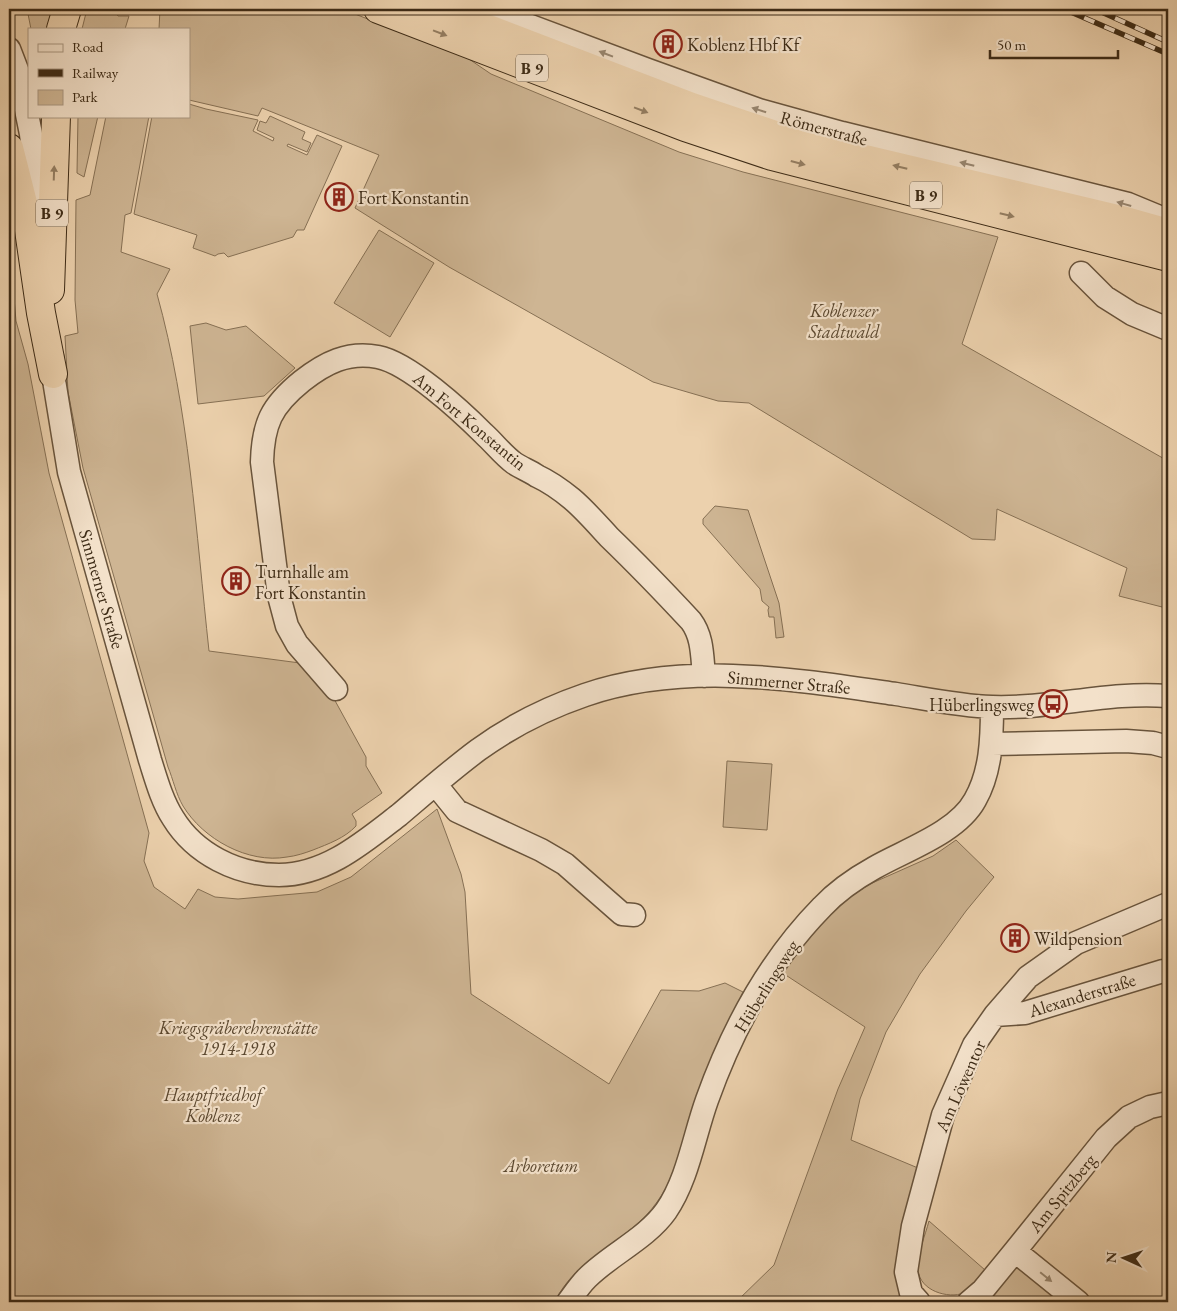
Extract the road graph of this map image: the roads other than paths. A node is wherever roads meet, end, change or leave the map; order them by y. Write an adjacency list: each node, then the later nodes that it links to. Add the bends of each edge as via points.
1 (67, 9): 5 (highway)
2 (378, 9): 7 (highway, B 9, one-way to 7)
3 (436, 9): 7 (highway, B 9)
4 (485, 9): 12 (street, Römerstraße, one-way to 4, via 1128,204 759,110)
5 (61, 28)
6 (9, 49): 8 (street, Simmerner Straße, via 20,75)
7 (689, 117): 13 (highway, B 9, one-way to 7); 14 (highway, B 9, one-way to 14, via 772,156)
8 (28, 118)
9 (28, 118): 16 (street, Simmerner Straße)
10 (56, 118): 16 (highway, B 9, one-way to 10)
11 (9, 148): 18 (highway, via 28,223 40,313)
12 (1168, 224)
13 (1168, 233)
14 (1168, 257)
15 (1081, 273): 17 (street, via 1105,298)
16 (49, 309): 18 (street, Simmerner Straße)
17 (1168, 329)
18 (53, 374): 25 (street, Simmerner Straße, via 69,472 150,760 173,818 191,840 214,858 238,870 282,875 311,870 341,857)
19 (704, 676): 20 (street, Am Fort Konstantin, via 701,640 691,621 572,500 550,482 514,463 449,402 410,372 380,357 362,355 333,361 292,389 278,404 262,440 279,596 287,626); 22 (street, Simmerner Straße, via 737,675 806,681); 25 (street, Simmerner Straße, via 642,681 587,694 548,709 504,732)
20 (336, 690)
21 (1168, 696): 22 (street, Simmerner Straße, via 1146,694)
22 (992, 707): 23 (street, Hüberlingsweg)
23 (992, 744): 24 (street, via 1126,741); 32 (street, Hüberlingsweg, via 975,801 962,817 928,842 875,867 844,888 822,907 792,942 754,997 726,1050 679,1185 665,1212 648,1230 587,1278)
24 (1168, 747)
25 (436, 785): 27 (street, via 457,811 565,864 622,914)
26 (1168, 904): 29 (street, Am Löwentor, via 1076,943 1028,977)
27 (634, 914)
28 (1168, 971): 29 (street, Alexanderstraße, via 1025,1013)
29 (995, 1015): 33 (street, Am Löwentor, via 974,1045 943,1115 915,1217 906,1272 912,1293)
30 (1168, 1103): 31 (street, Am Spitzberg, via 1150,1107 1129,1118 1106,1138)
31 (1015, 1251): 34 (street, Am Spitzberg); 35 (street, one-way to 35)
32 (568, 1302)
33 (919, 1302)
34 (969, 1302)
35 (1078, 1302)

